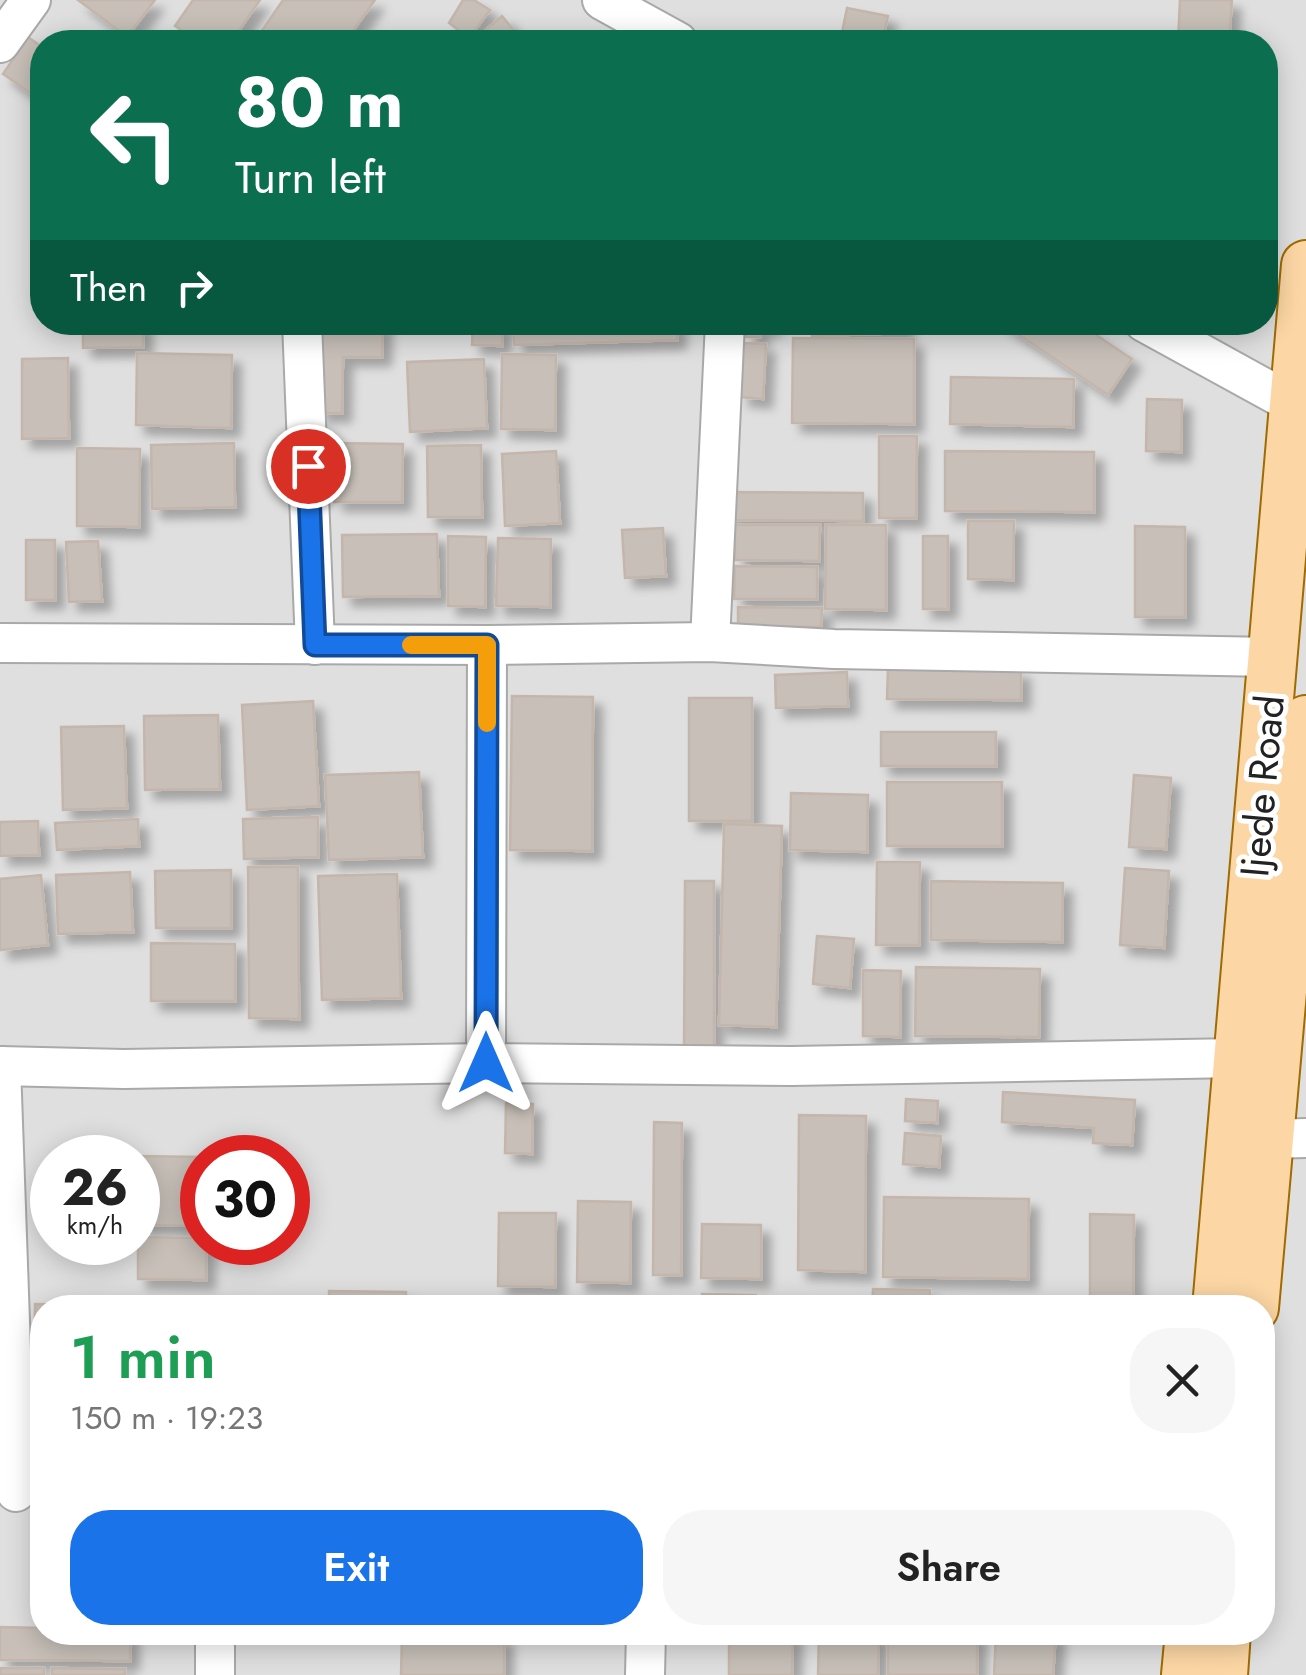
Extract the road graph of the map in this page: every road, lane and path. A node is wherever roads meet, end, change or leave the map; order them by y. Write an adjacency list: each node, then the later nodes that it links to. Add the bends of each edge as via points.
1 (31, 0): 4 (street)
2 (602, 0): 3 (street)
3 (656, 30)
4 (0, 43)
5 (1306, 265): 9 (main road, Ijede Road)
6 (303, 335): 12 (street)
7 (724, 335): 10 (street)
8 (1168, 335): 9 (street)
9 (1295, 404): 14 (main road, Ijede Road)
10 (710, 642): 13 (street); 14 (street)
11 (0, 644): 12 (street)
12 (315, 645): 13 (street)
13 (487, 645): 19 (street)
14 (1272, 657): 18 (main road, Ijede Road)
15 (1306, 722): 16 (main road, Ijede Road)
16 (1303, 788): 17 (main road, Ijede Road)
17 (1297, 918): 21 (main road, Ijede Road)
18 (1238, 1058): 19 (street, via 790,1066); 22 (main road, Ijede Road)
19 (486, 1063): 20 (street)
20 (1, 1066): 24 (street)
21 (1287, 1138): 23 (main road, Ijede Road)
22 (1219, 1295)
23 (1257, 1295)
24 (19, 1492)
25 (215, 1645): 29 (street)
26 (646, 1645): 30 (street)
27 (1189, 1645): 31 (main road)
28 (1225, 1645): 32 (main road)
29 (214, 1675)
30 (646, 1675)
31 (1186, 1675)
32 (1223, 1675)

